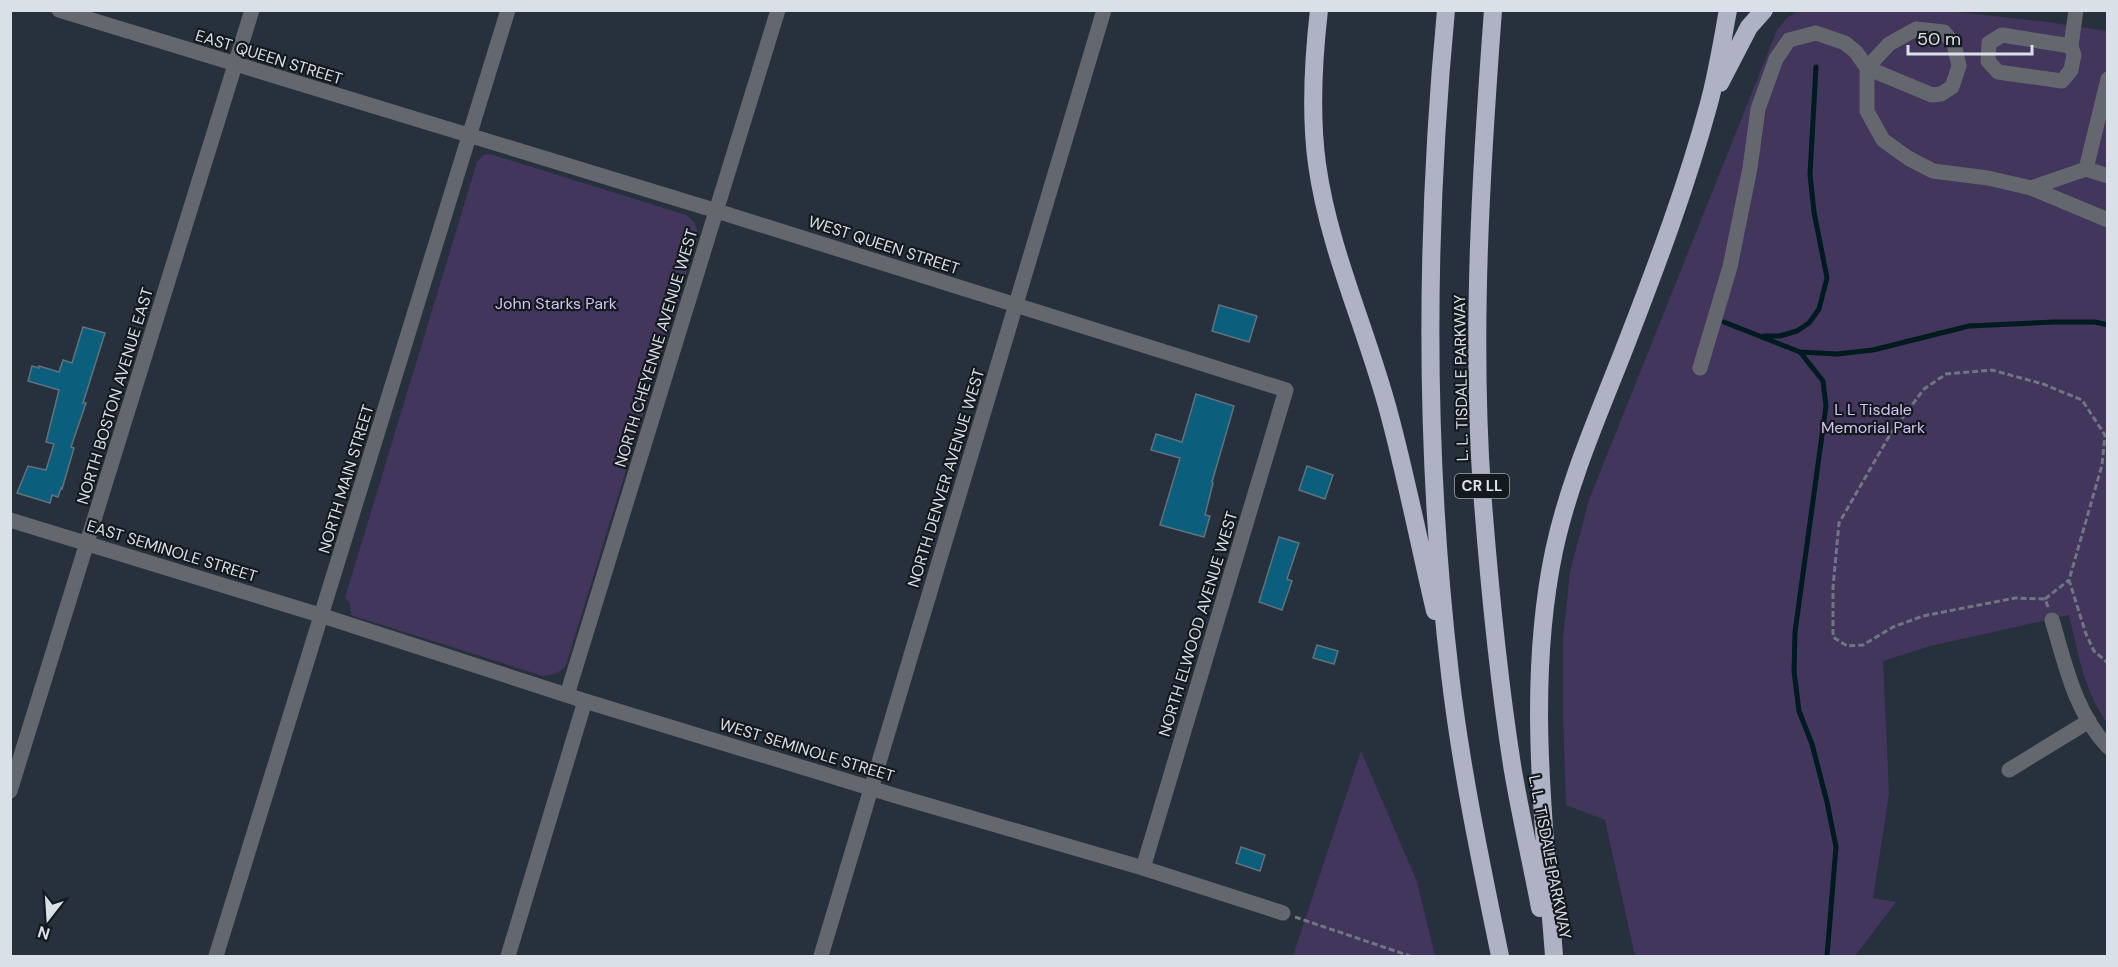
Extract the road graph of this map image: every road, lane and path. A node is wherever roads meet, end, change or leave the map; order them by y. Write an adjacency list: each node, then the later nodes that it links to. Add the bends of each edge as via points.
1 (59, 10): 13 (street, EAST QUEEN STREET)
2 (252, 10): 13 (street, NORTH BOSTON AVENUE EAST)
3 (508, 10): 17 (street, NORTH MAIN STREET)
4 (778, 10): 21 (street, NORTH CHEYENNE AVENUE WEST)
5 (1104, 10): 23 (street, NORTH DENVER AVENUE WEST)
6 (1319, 10): 33 (highway, via 1312,84 1313,123 1325,207 1390,417)
7 (1446, 10): 33 (highway, L. L. TISDALE PARKWAY / CR LL, via 1433,165 1429,328 1436,514)
8 (1493, 10): 48 (highway, L. L. TISDALE PARKWAY / CR LL, via 1479,253 1482,490 1499,671 1513,767)
9 (1728, 10): 16 (highway)
10 (1764, 10): 16 (highway, via 1749,27)
11 (2076, 10): 12 (street)
12 (2071, 46): 12 (street, via 2071,70 2062,81 1998,72 1988,61 1989,44 2002,35)
13 (235, 65): 17 (street, EAST QUEEN STREET); 27 (street, NORTH BOSTON AVENUE EAST)
14 (1866, 68): 14 (street, via 1889,44 1916,29 1944,32 1954,44 1959,66 1952,87 1932,95); 20 (street, via 1867,111 1882,140 1934,171); 24 (street, via 1845,43 1816,33 1789,40 1776,59 1758,109 1730,267)
15 (2108, 78): 18 (street)
16 (1709, 103): 48 (highway, via 1678,208 1580,465 1554,550 1538,701)
17 (470, 137): 21 (street, WEST QUEEN STREET); 30 (street, NORTH MAIN STREET)
18 (2086, 169): 19 (street); 20 (street)
19 (2108, 176)
20 (2031, 188): 22 (street)
21 (717, 211): 23 (street, WEST QUEEN STREET); 34 (street, NORTH CHEYENNE AVENUE WEST)
22 (2108, 220)
23 (1016, 306): 25 (street, WEST QUEEN STREET); 39 (street, NORTH DENVER AVENUE WEST)
24 (1700, 368)
25 (1286, 390): 41 (street, NORTH ELWOOD AVENUE WEST)
26 (10, 520): 27 (street, EAST SEMINOLE STREET)
27 (88, 544): 30 (street, EAST SEMINOLE STREET); 40 (street, NORTH BOSTON AVENUE EAST)
28 (2069, 580): 29 (path); 29 (path, via 2102,465 2105,435 2082,400 2043,384 1992,370 1946,374 1924,389 1891,433 1839,523 1833,637 1847,646 1863,645 1893,627 1923,616 2015,598); 32 (path, via 2086,634 2094,651)
29 (2045, 599): 31 (path)
30 (322, 616): 34 (street, WEST SEMINOLE STREET); 43 (street, NORTH MAIN STREET)
31 (2052, 620): 36 (street, via 2075,693)
32 (2108, 663)
33 (1450, 674): 47 (highway, L. L. TISDALE PARKWAY / CR LL)
34 (567, 695): 35 (street, WEST SEMINOLE STREET)
35 (585, 701): 39 (street, WEST SEMINOLE STREET); 44 (street)
36 (2089, 721): 37 (street); 38 (street)
37 (2108, 747)
38 (2009, 770)
39 (871, 788): 41 (street, WEST SEMINOLE STREET); 45 (street, NORTH DENVER AVENUE WEST)
40 (10, 790)
41 (1143, 868): 42 (street, WEST SEMINOLE STREET)
42 (1283, 913): 46 (path)
43 (216, 957)
44 (508, 957)
45 (821, 957)
46 (1410, 957)
47 (1500, 957)
48 (1552, 957)

